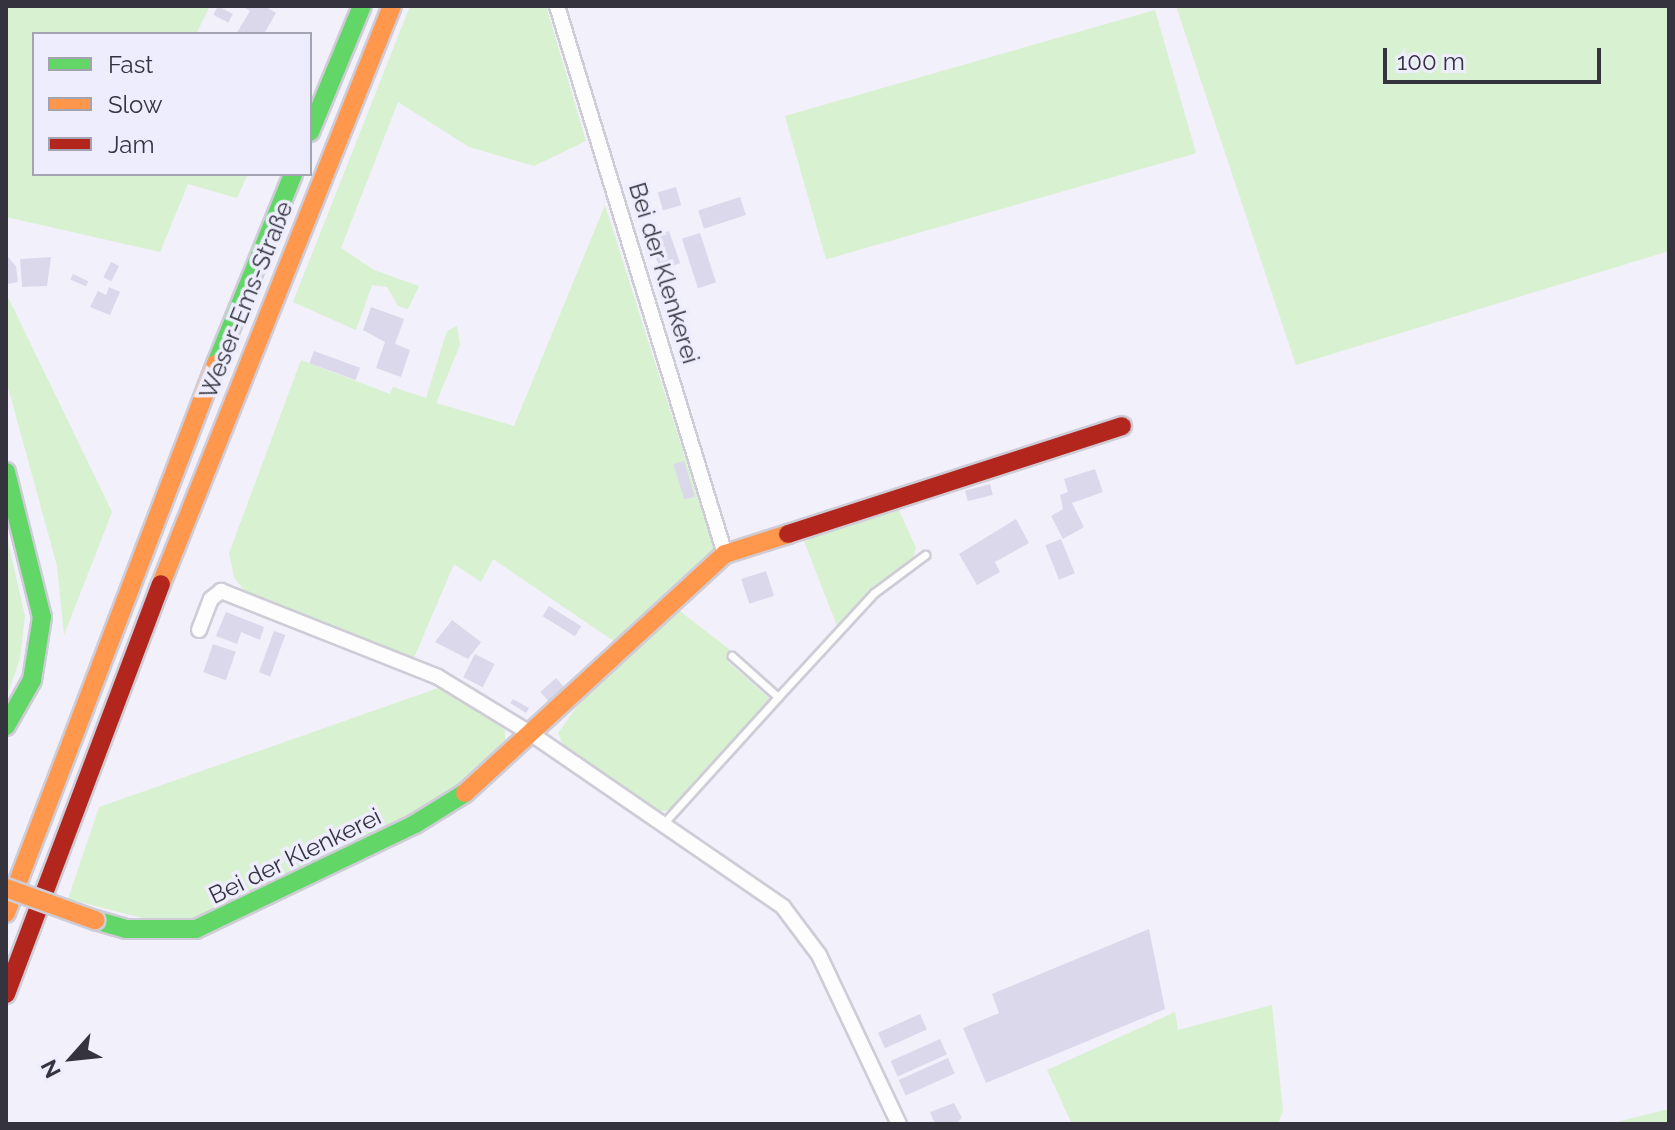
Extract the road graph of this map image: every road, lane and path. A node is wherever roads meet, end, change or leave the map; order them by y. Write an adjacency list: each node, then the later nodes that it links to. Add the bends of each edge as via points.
1 (362, 6): 4 (main road)
2 (392, 6): 18 (main road, Weser-Ems-Straße, via 147,614)
3 (557, 6): 8 (street, Bei der Klenkerei)
4 (312, 127)
5 (292, 176): 17 (main road, Weser-Ems-Straße, via 121,605)
6 (1122, 426): 8 (main road, Bei der Klenkerei)
7 (6, 472): 13 (main road, via 42,617 32,680)
8 (725, 554): 14 (main road, Bei der Klenkerei)
9 (925, 555): 12 (lane, via 874,593)
10 (199, 630): 14 (street, via 211,599 221,591 231,594 438,677)
11 (732, 656): 12 (lane)
12 (778, 697): 15 (lane)
13 (6, 726)
14 (533, 735): 15 (street); 16 (main road, Bei der Klenkerei, bridge, via 456,801 234,915 196,929 164,932 95,920)
15 (662, 825): 19 (street, via 783,907 804,930)
16 (6, 888)
17 (6, 913)
18 (6, 994)
19 (899, 1124)

